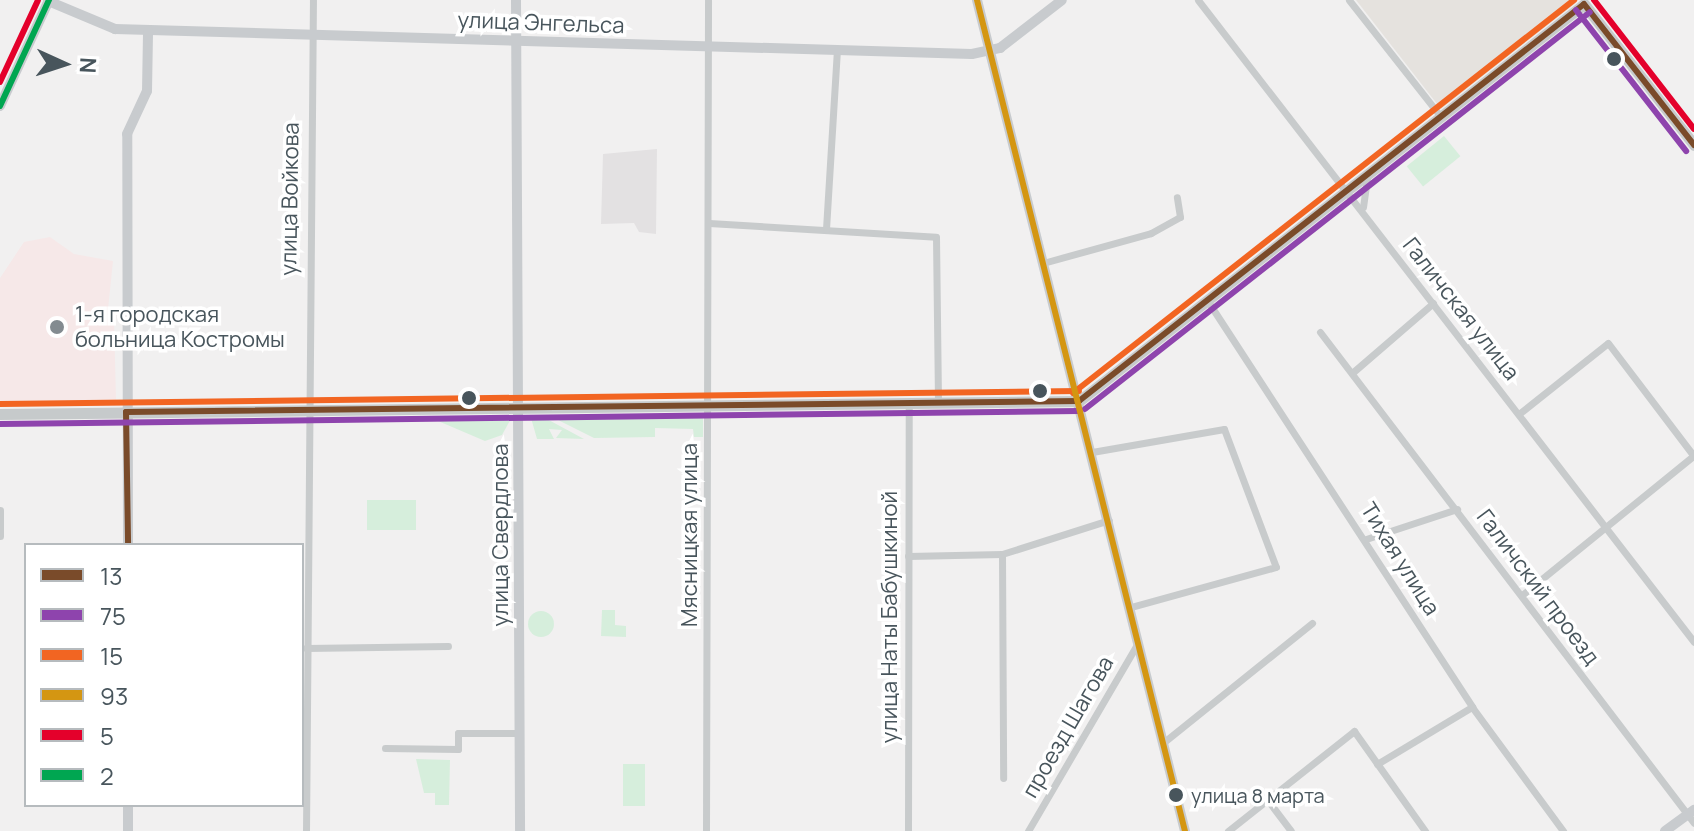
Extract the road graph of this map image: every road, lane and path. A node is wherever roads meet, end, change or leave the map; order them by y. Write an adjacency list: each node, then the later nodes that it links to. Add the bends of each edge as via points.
1 (48, 0): 10 (main road, улица Энгельса, via 115,29); 16 (main road)
2 (313, 0): 11 (street, улица Войкова)
3 (516, 0): 12 (main road, улица Свердлова)
4 (708, 0): 13 (street, Мясницкая улица)
5 (977, 0): 15 (main road)
6 (1062, 0): 15 (main road)
7 (1198, 0): 20 (street, Галичская улица)
8 (1349, 0): 17 (street)
9 (1585, 1): 17 (main road); 18 (main road)
10 (148, 31): 11 (main road, улица Энгельса); 36 (main road, via 147,91 127,134)
11 (313, 35): 12 (main road, улица Энгельса); 35 (street, улица Войкова)
12 (517, 43): 13 (main road, улица Энгельса); 34 (main road, улица Свердлова)
13 (708, 47): 14 (main road, улица Энгельса); 23 (street, Мясницкая улица)
14 (837, 51): 15 (main road, улица Энгельса); 24 (street)
15 (990, 53): 25 (main road)
16 (0, 106)
17 (1441, 117): 19 (main road)
18 (1694, 145)
19 (1371, 172): 20 (main road); 22 (street, via 1359,195)
20 (1347, 192): 22 (street, Галичская улица); 26 (main road)
21 (1177, 197): 25 (street, via 1180,217 1151,233)
22 (1369, 220): 27 (street, Галичская улица)
23 (709, 223): 24 (street); 33 (street, Мясницкая улица)
24 (826, 229): 32 (street, via 936,237)
25 (1043, 263): 30 (main road)
26 (1209, 303): 30 (main road); 46 (street, Тихая улица)
27 (1433, 303): 29 (street); 37 (street, Галичская улица)
28 (1320, 332): 29 (street, Галичский проезд)
29 (1352, 373): 41 (street, Галичский проезд)
30 (1079, 401): 32 (main road); 39 (main road)
31 (909, 402): 32 (main road); 33 (main road); 49 (street, улица Наты Бабушкиной)
32 (938, 402)
33 (710, 404): 34 (main road); 69 (street, Мясницкая улица)
34 (521, 407): 35 (main road); 58 (main road, улица Свердлова)
35 (304, 409): 36 (main road); 56 (street, улица Войкова)
36 (126, 412): 38 (main road); 47 (main road)
37 (1520, 413): 40 (street, via 1608,343); 44 (street, Галичская улица)
38 (0, 414)
39 (1092, 452): 43 (main road); 51 (street, via 1224,429 1276,567)
40 (1694, 455): 44 (street)
41 (1457, 509): 46 (street); 50 (street, Галичский проезд)
42 (0, 510): 45 (street)
43 (1109, 520): 48 (street); 51 (main road)
44 (1606, 528): 50 (street); 54 (street, Галичская улица)
45 (0, 536)
46 (1366, 539): 57 (street, Тихая улица)
47 (128, 543)
48 (1002, 554): 49 (street); 62 (street)
49 (908, 556): 70 (street, улица Наты Бабушкиной)
50 (1522, 595): 65 (street, Галичский проезд)
51 (1131, 607): 53 (main road)
52 (1312, 623): 59 (street)
53 (1139, 641): 59 (main road); 71 (street, проезд Шагова)
54 (1694, 642)
55 (448, 646): 56 (street)
56 (306, 648): 67 (street, улица Войкова)
57 (1472, 707): 61 (street); 76 (street, Тихая улица)
58 (520, 733): 60 (street, via 458,733 458,749); 68 (main road, улица Свердлова)
59 (1164, 742): 72 (main road)
60 (385, 748)
61 (1377, 764): 63 (street, via 1354,731); 75 (street)
62 (1003, 778)
63 (1266, 798): 73 (street); 74 (street)
64 (128, 807): 66 (main road)
65 (1692, 816): 77 (main road)
66 (128, 831)
67 (306, 831)
68 (520, 831)
69 (706, 831)
70 (908, 831)
71 (1028, 831)
72 (1185, 831)
73 (1228, 831)
74 (1291, 831)
75 (1425, 831)
76 (1563, 831)
77 (1665, 831)

